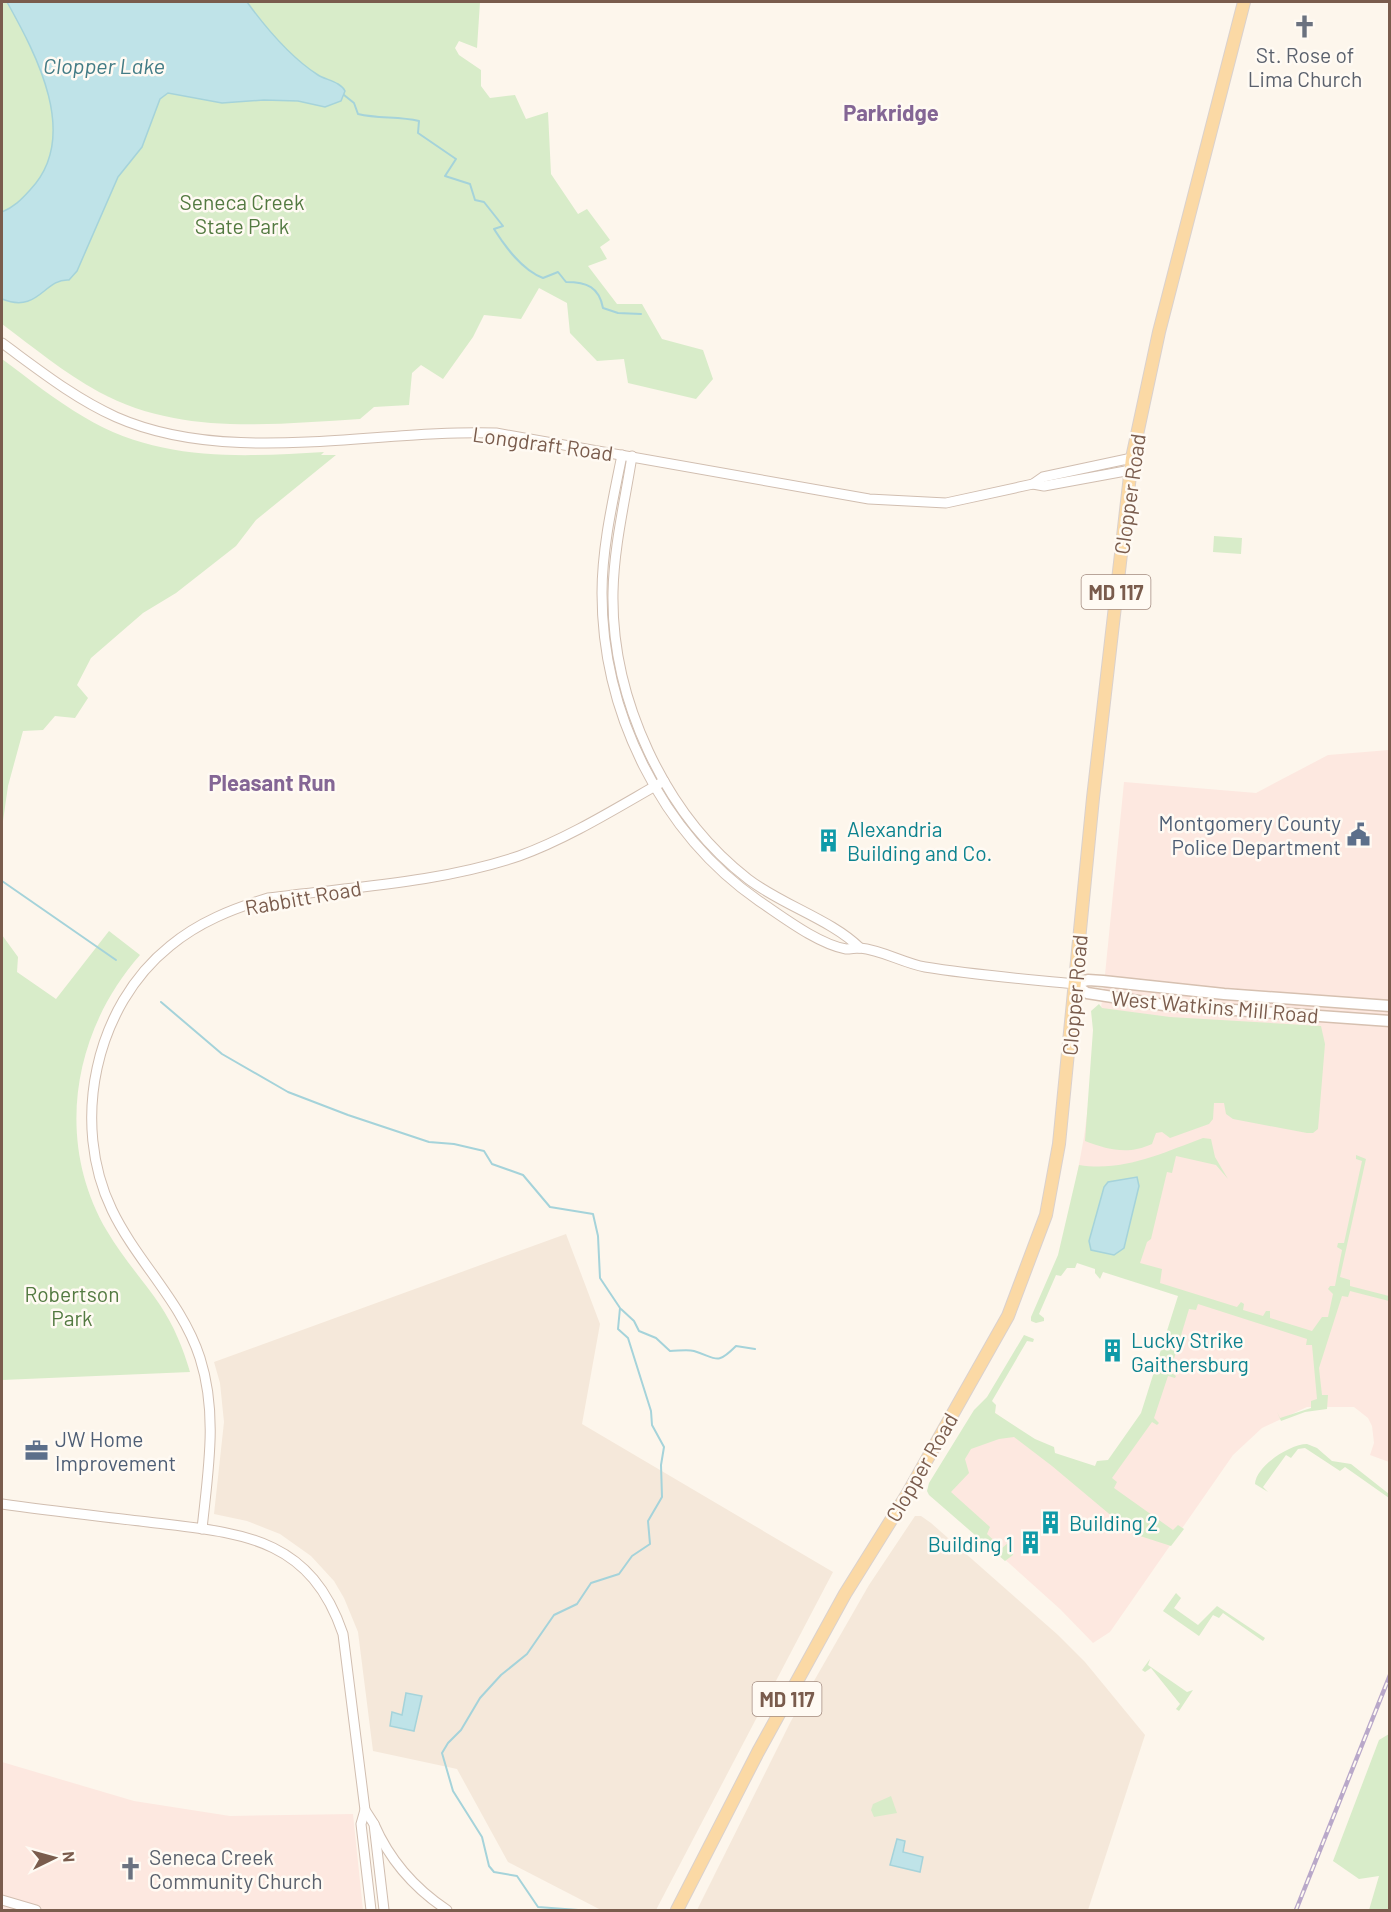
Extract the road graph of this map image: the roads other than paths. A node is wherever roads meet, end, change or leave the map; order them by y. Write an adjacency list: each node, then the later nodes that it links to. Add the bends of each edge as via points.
1 (1244, 2): 4 (main road, Clopper Road / MD 117, via 1159,332)
2 (2, 343): 3 (street, Longdraft Road, via 88,404 164,434 270,443 496,433)
3 (627, 455): 4 (street, Longdraft Road, via 869,499 927,503 1033,484 1044,486); 5 (street, via 615,555 615,631 634,714); 6 (street, via 604,553 604,632 623,718)
4 (1131, 464): 8 (main road, Clopper Road / MD 117)
5 (664, 781): 6 (street, Rabbitt Road); 7 (street, via 705,837 749,880 850,938)
6 (655, 786): 7 (street, via 697,844 742,889 796,926 846,949); 12 (street, Rabbitt Road, via 560,838 489,865 268,898 237,908 191,930 169,946 133,987 112,1021 94,1079 91,1120 95,1160 111,1210 180,1315 205,1373 212,1435)
7 (860, 948): 8 (street, via 924,967)
8 (1074, 984): 9 (main road, West Watkins Mill Road, via 1103,981); 10 (main road, West Watkins Mill Road, via 1088,993 1164,1005); 20 (main road, Clopper Road / MD 117, via 1056,1168 1046,1215 1020,1290 908,1493 839,1605 753,1761)
9 (1389, 1006)
10 (1389, 1021)
11 (2, 1504): 12 (street)
12 (202, 1529): 13 (street, via 246,1535 284,1553 315,1581 336,1613 343,1634)
13 (364, 1810): 14 (street); 17 (street, via 361,1824)
14 (374, 1824): 18 (street); 19 (street, via 388,1854 412,1884)
15 (2, 1900): 16 (street)
16 (36, 1911)
17 (371, 1911)
18 (384, 1911)
19 (447, 1911)
20 (677, 1911)

